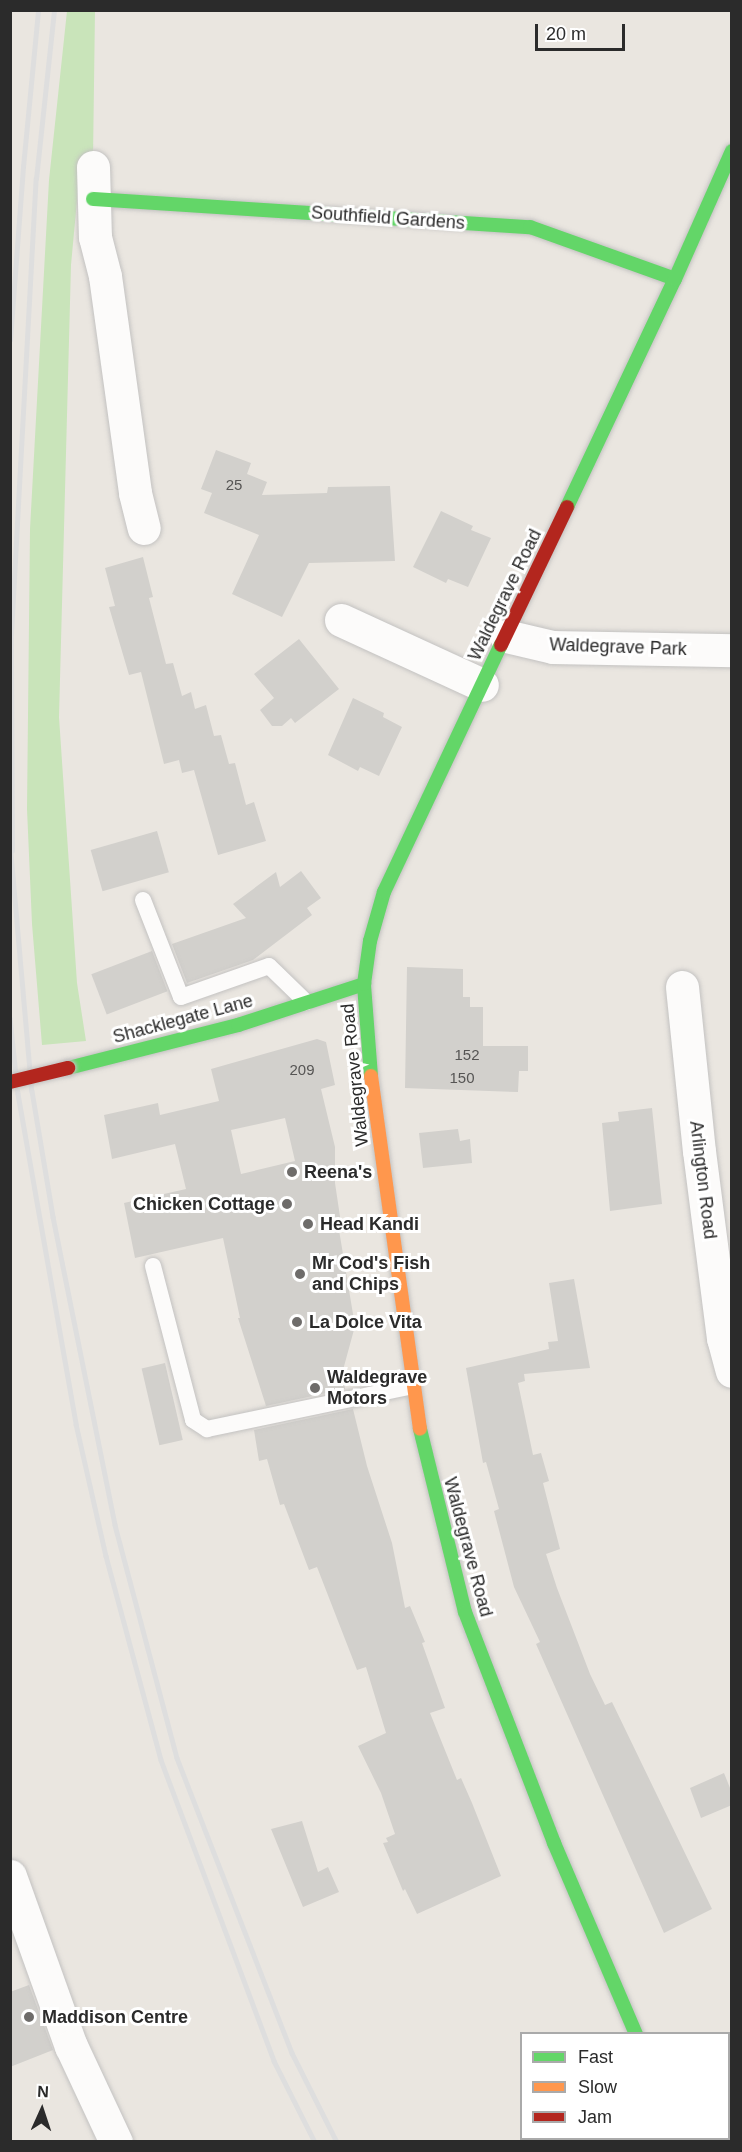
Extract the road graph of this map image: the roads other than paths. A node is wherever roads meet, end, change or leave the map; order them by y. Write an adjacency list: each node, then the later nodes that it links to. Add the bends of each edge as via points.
1 (732, 151): 4 (main road, Waldegrave Road)
2 (93, 167): 3 (street)
3 (93, 199): 4 (main road, Southfield Gardens, via 530,227); 5 (street, via 95,237 105,276 135,493)
4 (675, 279): 7 (main road, Waldegrave Road)
5 (144, 528)
6 (341, 620): 9 (street)
7 (506, 636): 8 (street, Waldegrave Park, via 553,647); 9 (main road, Waldegrave Road)
8 (732, 650)
9 (482, 685): 11 (main road, Waldegrave Road, via 384,892 370,941)
10 (143, 900): 13 (lane, via 181,997 269,966)
11 (364, 984): 13 (main road, Shacklegate Lane); 17 (main road, Waldegrave Road, via 373,1102)
12 (682, 987): 16 (street, Arlington Road, via 700,1162 723,1338)
13 (306, 1002): 14 (main road, Shacklegate Lane, bridge, via 238,1024)
14 (10, 1082)
15 (153, 1266): 17 (lane, via 193,1420 207,1430)
16 (732, 1371)
17 (412, 1386): 19 (main road, Waldegrave Road, via 465,1612 554,1843)
18 (10, 1876): 20 (street, via 71,2046)
19 (635, 2032)
20 (116, 2142)

